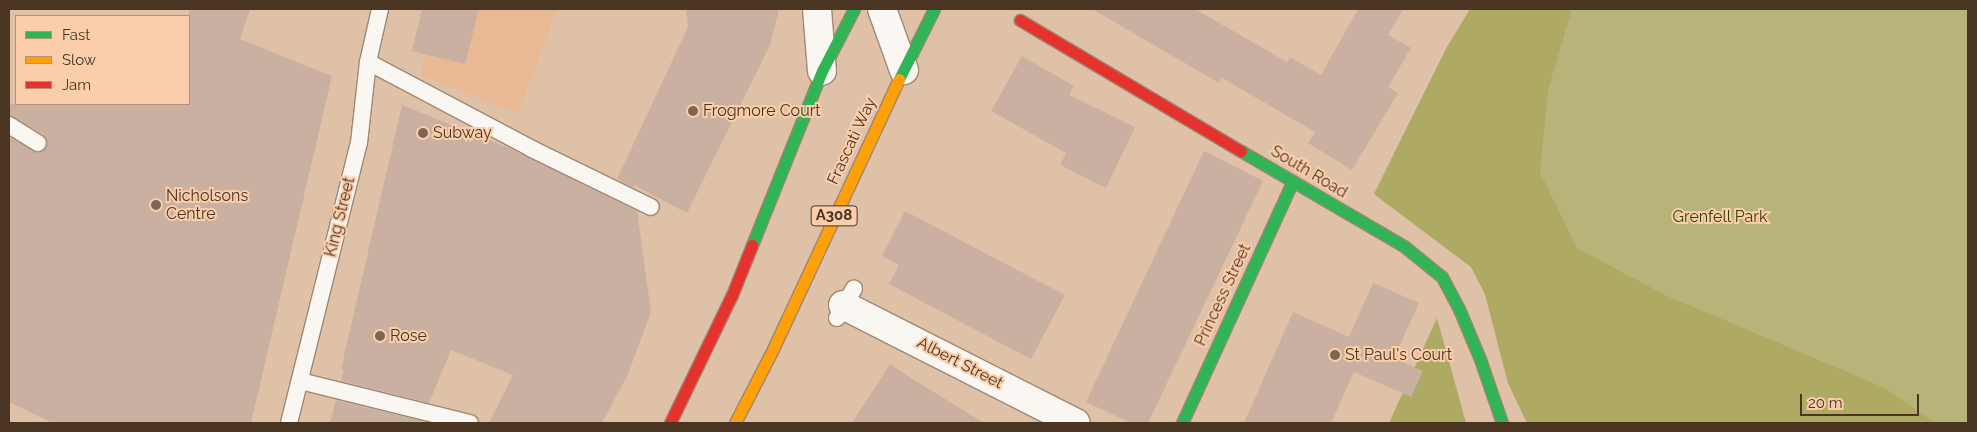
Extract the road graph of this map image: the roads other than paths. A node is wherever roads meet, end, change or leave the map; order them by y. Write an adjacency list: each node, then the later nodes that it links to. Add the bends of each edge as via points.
1 (380, 9): 7 (lane, King Street)
2 (817, 9): 8 (street)
3 (854, 9): 8 (main road)
4 (882, 9): 9 (street)
5 (934, 9): 9 (main road, Frascati Way / A308)
6 (1020, 20): 12 (main road, South Road)
7 (368, 62): 13 (lane, via 532,149); 15 (lane, King Street, via 359,143)
8 (822, 70): 18 (main road, via 749,258)
9 (904, 70): 19 (main road, Frascati Way / A308)
10 (9, 125): 11 (lane)
11 (38, 143)
12 (1293, 181): 21 (main road, Princess Street); 22 (main road, South Road, via 1405,247 1442,277 1480,359)
13 (651, 207)
14 (845, 304): 20 (street, Albert Street)
15 (300, 381): 16 (lane, King Street); 17 (lane)
16 (289, 423)
17 (470, 423)
18 (670, 423)
19 (735, 423)
20 (1076, 423)
21 (1182, 423)
22 (1502, 423)

